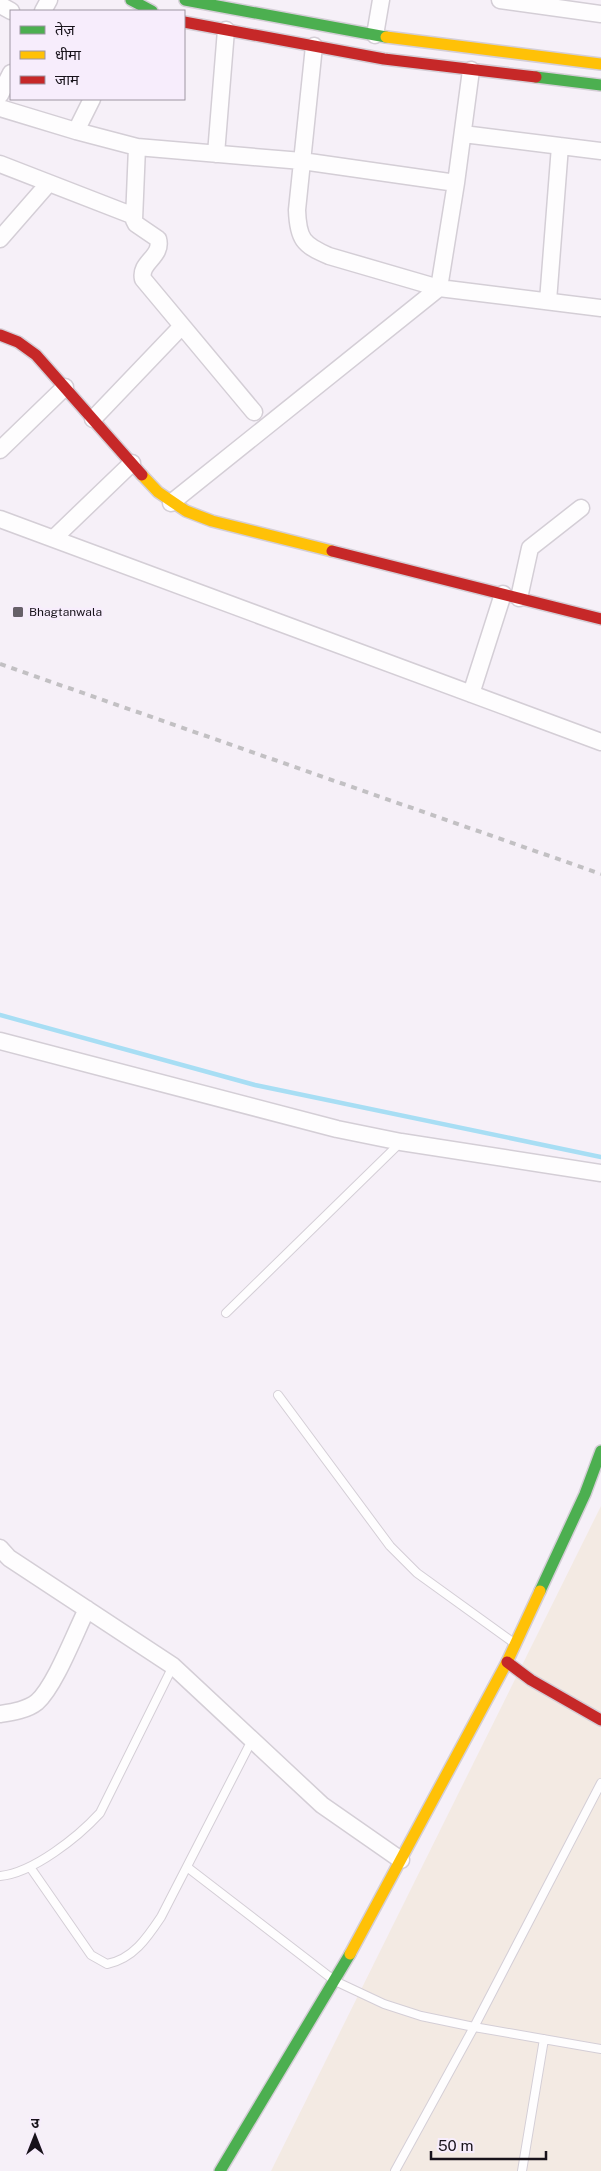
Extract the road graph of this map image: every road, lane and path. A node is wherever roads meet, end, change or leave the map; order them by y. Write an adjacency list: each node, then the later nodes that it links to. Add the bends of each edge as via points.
1 (185, 0): 7 (street)
2 (381, 0): 7 (street)
3 (500, 0): 4 (street)
4 (601, 14)
5 (185, 22): 6 (street)
6 (226, 30): 8 (street); 21 (street)
7 (375, 35): 9 (street)
8 (314, 46): 10 (street); 22 (street)
9 (601, 64)
10 (472, 70): 12 (street); 17 (street)
11 (10, 75): 13 (street)
12 (601, 85)
13 (0, 95)
14 (92, 100): 16 (street)
15 (0, 108): 16 (street)
16 (76, 132): 19 (street)
17 (463, 134): 18 (street); 24 (street)
18 (560, 146): 20 (street); 29 (street)
19 (137, 147): 21 (street); 26 (street)
20 (601, 151)
21 (216, 154): 22 (street)
22 (302, 161): 24 (street); 28 (street, via 296,210 303,242 329,256)
23 (0, 164): 25 (street)
24 (456, 183): 28 (street)
25 (48, 184): 26 (street); 27 (street)
26 (134, 216): 31 (street, via 136,224 154,235 160,243 158,251 143,269 143,279)
27 (0, 239)
28 (439, 288): 29 (street); 38 (street)
29 (548, 301): 30 (street)
30 (601, 308)
31 (181, 327): 34 (street); 35 (street)
32 (0, 335): 33 (street, via 18,342 36,355)
33 (65, 387): 35 (street); 36 (street)
34 (254, 412)
35 (93, 419): 37 (street)
36 (0, 450)
37 (132, 463): 38 (street); 41 (street)
38 (171, 502): 42 (street, via 212,521)
39 (580, 508): 43 (street, via 530,548)
40 (0, 519): 41 (street)
41 (54, 538): 45 (street)
42 (503, 594): 43 (street); 45 (street)
43 (519, 598): 44 (street)
44 (601, 619)
45 (471, 694): 46 (street)
46 (601, 742)
47 (0, 1041): 48 (street, via 286,1117)
48 (401, 1142): 49 (street); 50 (lane)
49 (601, 1173)
50 (226, 1313)
51 (278, 1395): 56 (lane, via 404,1561)
52 (600, 1455): 53 (street)
53 (593, 1495): 56 (street)
54 (0, 1548): 55 (street)
55 (87, 1609): 58 (street); 59 (street, via 49,1687 29,1706)
56 (515, 1644): 57 (street)
57 (507, 1662): 60 (street, via 531,1680); 63 (street)
58 (173, 1666): 61 (street); 64 (lane, via 100,1813)
59 (0, 1714)
60 (601, 1720)
61 (252, 1740): 63 (street, via 322,1805); 65 (lane)
62 (601, 1783): 68 (lane)
63 (401, 1860): 67 (street)
64 (30, 1867): 65 (lane, via 91,1955 107,1964 128,1957 148,1937); 66 (lane)
65 (187, 1867): 67 (lane)
66 (0, 1876)
67 (335, 1980): 68 (lane, via 384,2004); 71 (street)
68 (474, 2027): 69 (lane); 72 (lane)
69 (544, 2039): 70 (lane); 73 (lane)
70 (601, 2048)
71 (220, 2171)
72 (395, 2171)
73 (522, 2171)

